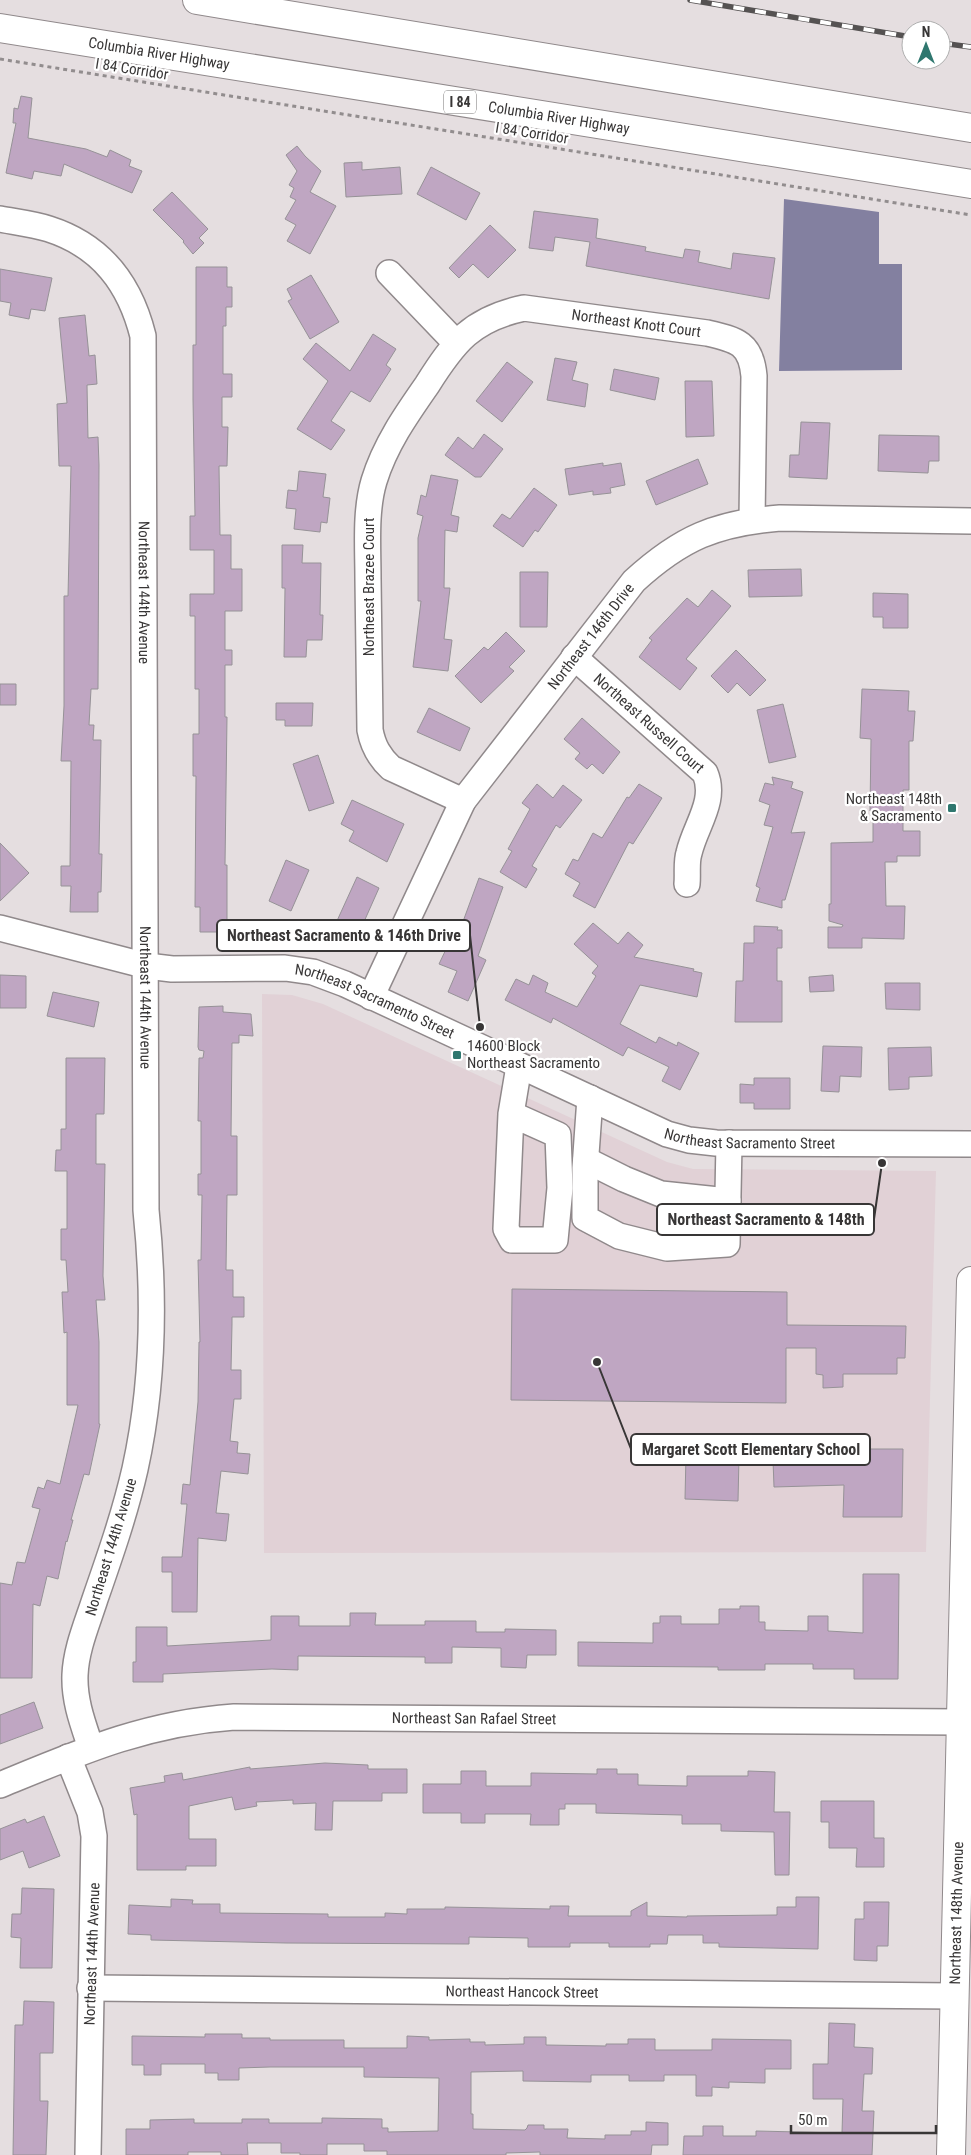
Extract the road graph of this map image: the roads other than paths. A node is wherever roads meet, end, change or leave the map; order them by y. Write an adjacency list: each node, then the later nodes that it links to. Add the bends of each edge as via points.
1 (197, 0): 3 (main road)
2 (0, 28): 4 (main road, Columbia River Highway / I 84)
3 (971, 128)
4 (971, 184)
5 (0, 219): 14 (street, Northeast 144th Avenue, via 48,228 92,250 128,292 143,336)
6 (389, 273): 7 (street)
7 (456, 343): 8 (street, Northeast Knott Court, via 484,321 524,308 730,338 743,346 752,358); 11 (street, Northeast Brazee Court, via 396,430 374,482 368,536 370,730 372,744 391,768)
8 (752, 520): 9 (street, Northeast 146th Drive); 10 (street, Northeast 146th Drive, via 709,531 680,544 658,559 634,581)
9 (971, 521)
10 (574, 656): 11 (street, Northeast 146th Drive); 12 (street, Northeast Russell Court, via 705,773 710,795 688,854)
11 (464, 801): 15 (street, Northeast 146th Drive)
12 (687, 884)
13 (0, 928): 14 (street, Northeast Sacramento Street)
14 (147, 966): 15 (street, Northeast Sacramento Street, via 172,969 285,968 313,972); 25 (street, Northeast 144th Avenue, via 146,1210 152,1262 151,1366 145,1417 123,1518 76,1658 76,1697)
15 (370, 997): 16 (street, Northeast Sacramento Street)
16 (519, 1066): 17 (street, Northeast Sacramento Street); 18 (street)
17 (590, 1098): 19 (street, Northeast Sacramento Street, via 667,1134 690,1140); 21 (street)
18 (511, 1114): 18 (street, via 506,1229 512,1240 556,1240 560,1188 558,1134)
19 (729, 1143): 20 (street, Northeast Sacramento Street); 22 (street)
20 (971, 1144)
21 (586, 1160): 22 (street, via 661,1194); 22 (street, via 586,1218 619,1236 667,1248 727,1244)
22 (728, 1201)
23 (971, 1281): 24 (main road, Northeast 148th Avenue)
24 (960, 1722): 25 (street, Northeast San Rafael Street, via 256,1716 188,1722 137,1733); 29 (main road, Northeast 148th Avenue)
25 (91, 1748): 26 (street, Northeast San Rafael Street)
26 (68, 1757): 27 (street, Northeast San Rafael Street); 28 (street, Northeast 144th Avenue, via 90,1812 94,1836)
27 (0, 1785)
28 (90, 1988): 29 (street, Northeast Hancock Street); 30 (street, Northeast 144th Avenue)
29 (954, 1996): 31 (main road, Northeast 148th Avenue)
30 (88, 2155)
31 (951, 2155)

